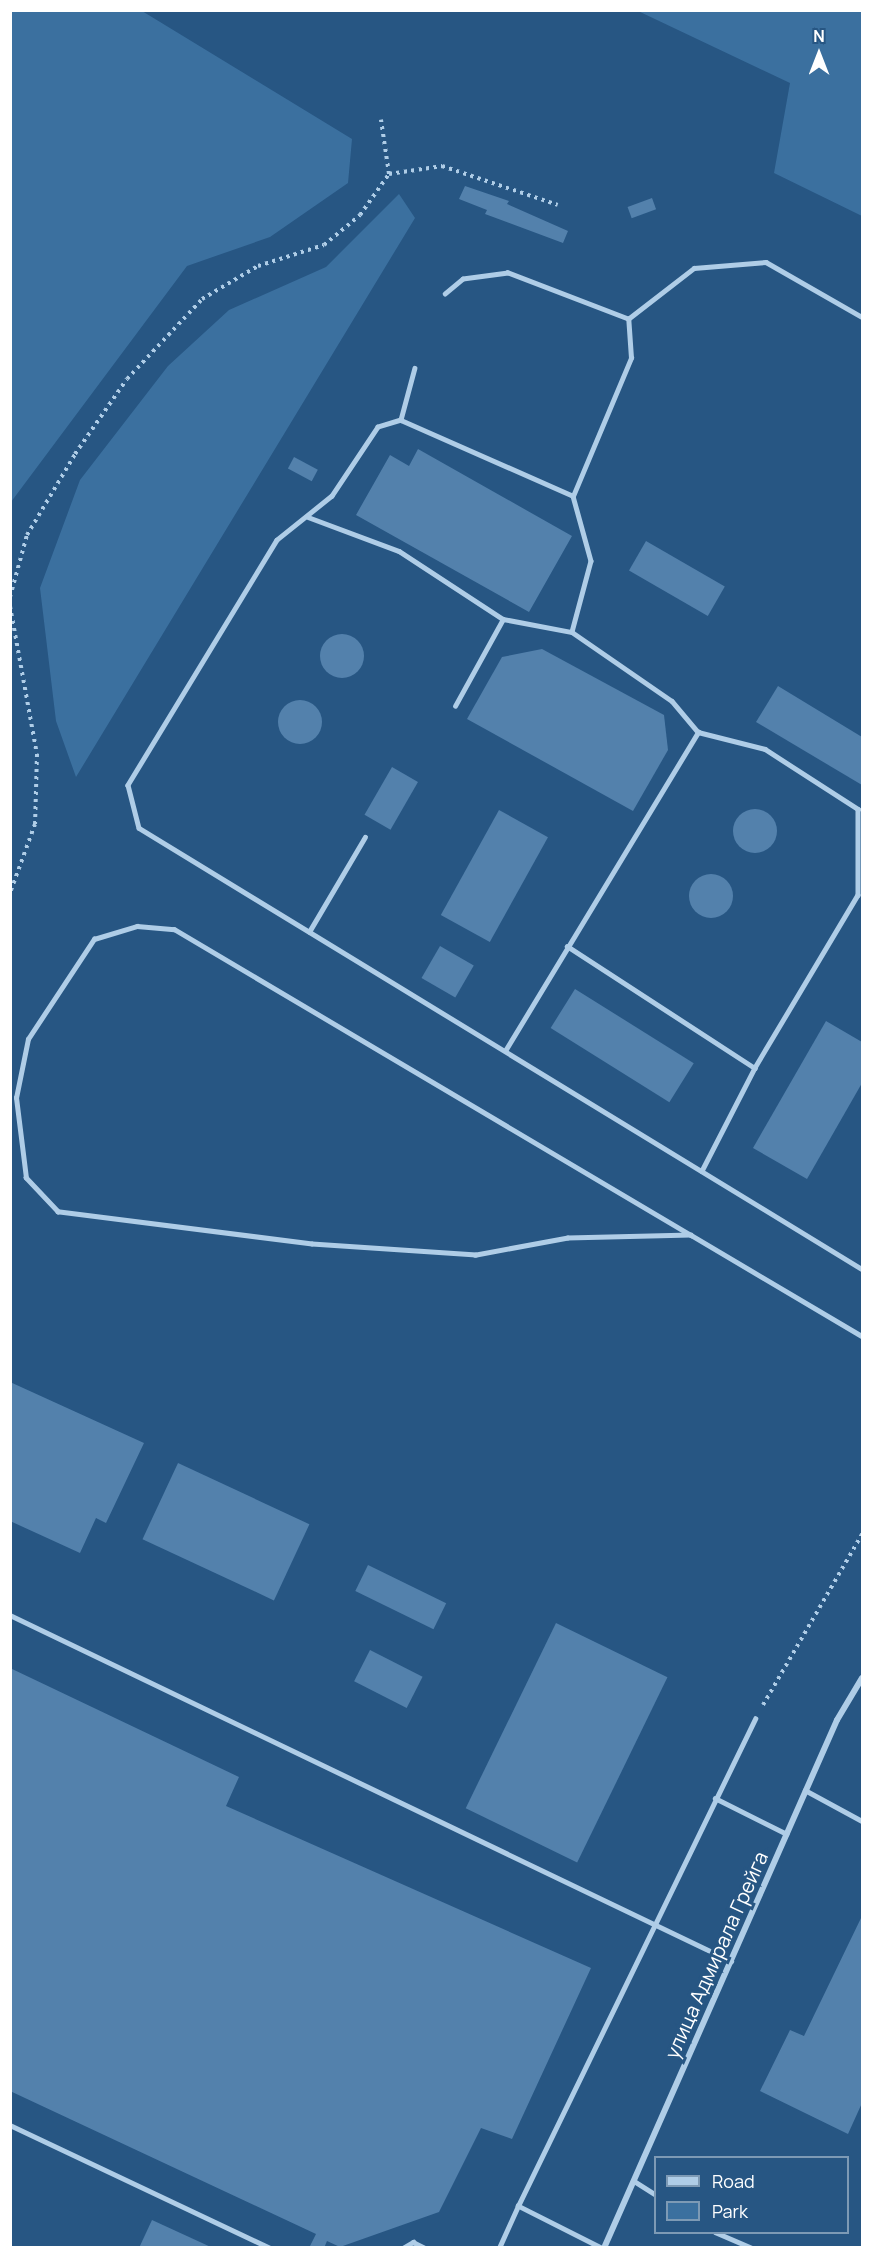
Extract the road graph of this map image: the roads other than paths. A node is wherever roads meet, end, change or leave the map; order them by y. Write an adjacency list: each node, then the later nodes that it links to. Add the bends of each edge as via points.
1 (445, 294): 3 (lane, via 463,279 508,273)
2 (862, 316): 3 (lane, via 766,262 694,268)
3 (628, 320): 6 (lane, via 631,358)
4 (415, 368): 5 (lane)
5 (401, 420): 6 (lane); 7 (lane, via 378,427 332,496)
6 (573, 496): 9 (lane, via 591,561)
7 (308, 516): 8 (lane, via 399,551); 14 (lane, via 277,540 128,784 139,828)
8 (503, 619): 9 (lane); 10 (lane)
9 (572, 632): 11 (lane, via 672,701)
10 (455, 706)
11 (698, 732): 12 (lane, via 765,749); 15 (lane)
12 (860, 809): 17 (lane, via 858,895)
13 (365, 837): 14 (lane)
14 (309, 932): 16 (lane)
15 (567, 946): 16 (lane); 17 (lane)
16 (505, 1051): 18 (lane)
17 (755, 1068): 18 (lane)
18 (702, 1171): 20 (lane)
19 (691, 1235): 19 (lane, via 174,929 137,926 94,939 28,1039 16,1098 26,1178 58,1212 312,1244 477,1255 568,1238); 21 (lane)
20 (862, 1269)
21 (862, 1336)
22 (10, 1616): 29 (lane)
23 (862, 1678): 25 (street, улица Адмирала Грейга, via 837,1720)
24 (755, 1719): 26 (lane)
25 (805, 1790): 27 (lane); 28 (street, улица Адмирала Грейга)
26 (715, 1798): 28 (lane); 29 (lane)
27 (862, 1821)
28 (787, 1834): 30 (street, улица Адмирала Грейга)
29 (652, 1926): 30 (lane); 34 (lane)
30 (731, 1961): 32 (street, улица Адмирала Грейга)
31 (10, 2125): 36 (lane)
32 (634, 2181): 33 (lane); 40 (street, улица Адмирала Грейга)
33 (654, 2194)
34 (518, 2206): 39 (lane); 40 (lane)
35 (721, 2234): 41 (lane)
36 (270, 2247)
37 (403, 2247): 38 (lane, via 412,2242)
38 (425, 2247)
39 (499, 2247)
40 (602, 2247)
41 (752, 2247)

